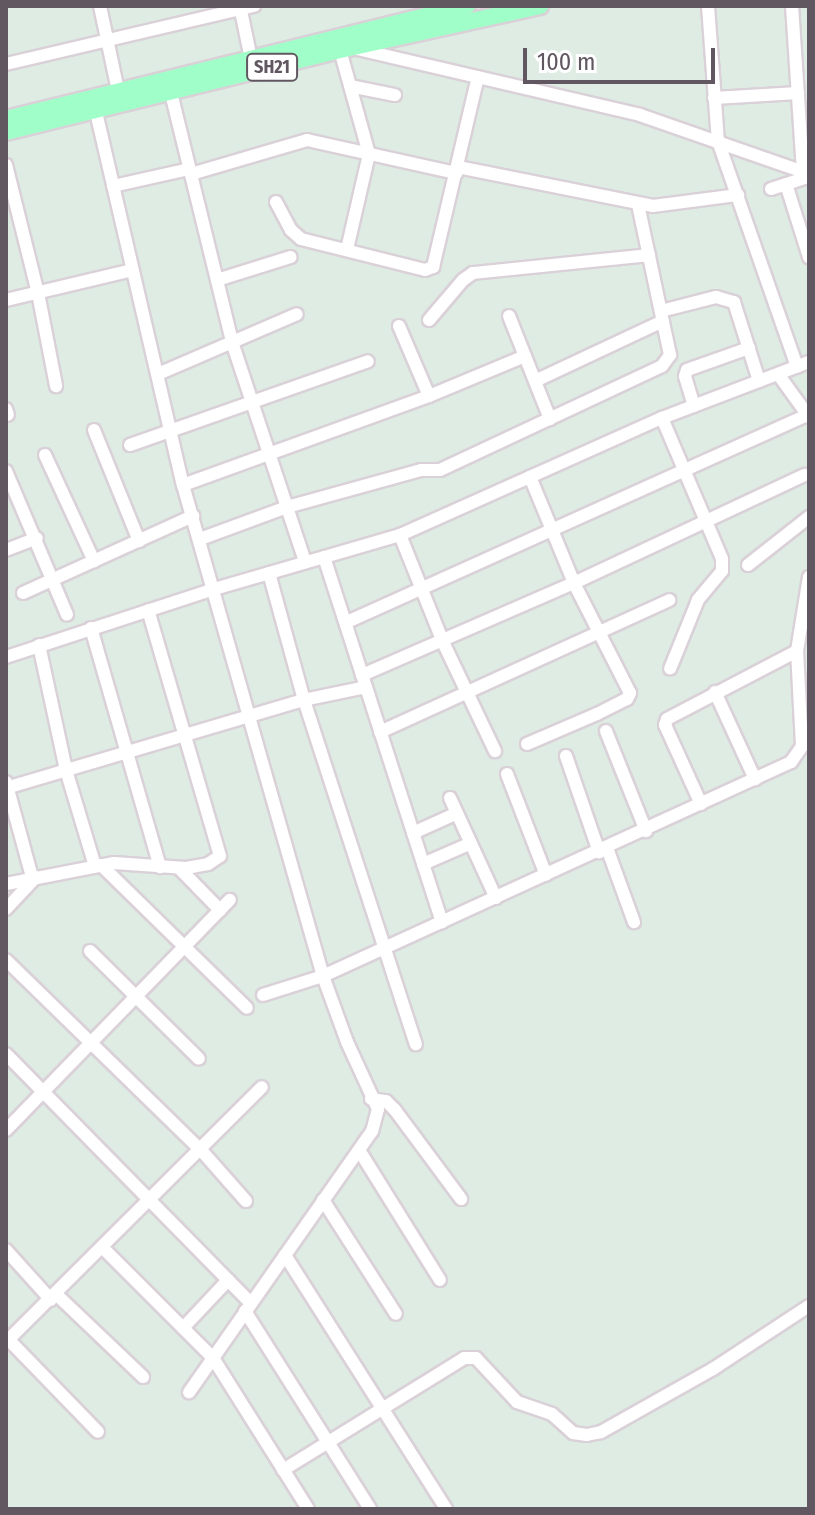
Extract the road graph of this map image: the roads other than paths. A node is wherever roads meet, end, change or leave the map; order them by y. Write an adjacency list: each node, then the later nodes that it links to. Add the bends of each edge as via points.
1 (100, 6): 9 (street)
2 (254, 6): 7 (street)
3 (467, 6): 8 (main road, SH21)
4 (540, 6): 8 (main road, SH21)
5 (708, 6): 19 (street)
6 (792, 6): 17 (street)
7 (240, 8): 9 (street); 11 (street)
8 (408, 28): 10 (main road, SH21); 11 (main road, SH21)
9 (107, 39): 12 (street); 15 (street)
10 (345, 48): 13 (street); 14 (street); 16 (main road, SH21)
11 (251, 59): 15 (main road, SH21)
12 (6, 64)
13 (478, 77): 23 (street, via 640,115); 26 (street)
14 (350, 86): 18 (street); 24 (street)
15 (118, 91): 21 (main road, SH21)
16 (171, 93): 20 (main road, SH21); 27 (street)
17 (798, 93): 19 (street); 28 (street)
18 (395, 95)
19 (714, 98): 23 (street)
20 (96, 112): 22 (main road, SH21); 30 (street)
21 (6, 119)
22 (6, 132)
23 (718, 141): 28 (street); 32 (street)
24 (369, 154): 26 (street); 27 (street, via 307,140); 35 (street)
25 (6, 165): 41 (street)
26 (457, 170): 34 (street); 35 (street, via 433,267 425,270)
27 (190, 171): 30 (street); 40 (street)
28 (807, 174): 29 (street)
29 (786, 184): 31 (street); 36 (street)
30 (113, 186): 39 (street)
31 (771, 189)
32 (738, 195): 34 (street); 52 (street)
33 (276, 202): 35 (street, via 301,239)
34 (638, 205): 37 (street)
35 (347, 249)
36 (808, 251)
37 (649, 255): 45 (street); 46 (street, via 473,273)
38 (291, 257): 40 (street)
39 (133, 270): 41 (street); 53 (street)
40 (217, 280): 48 (street)
41 (38, 293): 42 (street); 57 (street)
42 (6, 300)
43 (297, 314): 48 (street)
44 (509, 316): 50 (street)
45 (662, 316): 49 (street, via 716,297 728,298 738,306); 55 (street); 63 (street, via 670,355 662,366)
46 (429, 320)
47 (399, 326): 58 (street)
48 (232, 342): 53 (street); 59 (street)
49 (749, 348): 56 (street); 60 (street, via 687,370)
50 (525, 356): 55 (street); 58 (street)
51 (368, 361): 59 (street)
52 (803, 365): 54 (street)
53 (158, 374): 65 (street)
54 (778, 374): 56 (street); 61 (street)
55 (535, 381): 63 (street)
56 (759, 381): 60 (street)
57 (56, 386)
58 (429, 396): 67 (street)
59 (252, 402): 65 (street); 67 (street)
60 (694, 406): 62 (street)
61 (808, 416): 70 (street)
62 (662, 418): 70 (street); 72 (street)
63 (550, 419): 74 (street, via 440,470 421,470)
64 (94, 430): 82 (street)
65 (171, 431): 66 (street); 73 (street)
66 (130, 445)
67 (268, 452): 73 (street); 74 (street)
68 (45, 455): 85 (street)
69 (6, 471): 80 (street)
70 (686, 472): 77 (street); 78 (street)
71 (805, 475): 77 (street)
72 (530, 477): 78 (street); 79 (street)
73 (183, 485): 75 (street)
74 (287, 507): 81 (street); 86 (street)
75 (193, 516): 81 (street); 82 (street)
76 (809, 517): 87 (street)
77 (708, 521): 91 (street); 105 (street, via 722,571 698,600)
78 (553, 532): 91 (street); 93 (street)
79 (400, 535): 84 (street); 93 (street)
80 (37, 538): 83 (street); 90 (street)
81 (200, 539): 92 (street)
82 (139, 541): 85 (street)
83 (6, 550)
84 (324, 557): 86 (street); 98 (street)
85 (94, 561): 90 (street)
86 (305, 562): 88 (street)
87 (748, 565)
88 (269, 573): 92 (street); 109 (street)
89 (809, 577): 103 (street)
90 (54, 579): 94 (street); 97 (street)
91 (574, 583): 100 (street); 101 (street)
92 (214, 589): 96 (street); 110 (street)
93 (420, 589): 98 (street); 101 (street)
94 (23, 593)
95 (669, 600): 100 (street)
96 (148, 610): 99 (street); 113 (street)
97 (67, 615)
98 (347, 622): 106 (street)
99 (91, 628): 102 (street); 116 (street)
100 (599, 632): 107 (street); 114 (street, via 629,697)
101 (443, 642): 106 (street); 107 (street)
102 (39, 645): 104 (street); 118 (street)
103 (797, 651): 108 (street); 120 (street, via 802,746 791,762)
104 (6, 657)
105 (670, 669)
106 (364, 681): 109 (street); 112 (street)
107 (466, 692): 112 (street); 115 (street)
108 (715, 692): 120 (street); 123 (street, via 670,715 665,725)
109 (304, 700): 110 (street); 144 (street)
110 (251, 716): 113 (street); 147 (street)
111 (606, 731): 126 (street)
112 (380, 732): 127 (street)
113 (184, 735): 116 (street); 133 (street, via 220,856 208,864)
114 (527, 744)
115 (495, 751)
116 (127, 752): 118 (street); 132 (street)
117 (566, 756): 129 (street)
118 (66, 770): 121 (street); 131 (street)
119 (507, 774): 134 (street)
120 (755, 779): 123 (street)
121 (6, 786): 125 (street)
122 (450, 798): 124 (street)
123 (701, 804): 126 (street)
124 (457, 813): 127 (street); 128 (street)
125 (12, 827): 135 (street)
126 (646, 831): 129 (street)
127 (413, 833): 130 (street)
128 (471, 843): 130 (street); 137 (street)
129 (603, 850): 134 (street); 142 (street)
130 (423, 864): 141 (street)
131 (98, 866): 132 (street); 135 (street); 143 (street)
132 (160, 867): 133 (street)
133 (179, 868): 140 (street)
134 (546, 875): 137 (street)
135 (35, 876): 136 (street); 139 (street)
136 (6, 884)
137 (496, 898): 141 (street)
138 (230, 900): 140 (street)
139 (6, 909)
140 (220, 910): 143 (street)
141 (442, 922): 144 (street)
142 (634, 922)
143 (184, 947): 149 (street); 150 (street)
144 (384, 948): 147 (street); 152 (street)
145 (90, 951): 149 (street)
146 (6, 960): 151 (street)
147 (323, 976): 148 (street); 157 (street)
148 (263, 995)
149 (136, 996): 151 (street); 154 (street)
150 (247, 1008)
151 (92, 1041): 156 (street); 159 (street)
152 (416, 1044)
153 (6, 1054): 156 (street)
154 (199, 1059)
155 (262, 1087): 159 (street)
156 (43, 1092): 158 (street); 162 (street)
157 (371, 1099): 160 (street, via 378,1109 376,1122); 161 (street, via 386,1101 395,1110)
158 (6, 1130)
159 (201, 1150): 162 (street); 164 (street)
160 (359, 1150): 163 (street); 169 (street)
161 (461, 1199)
162 (150, 1200): 165 (street); 168 (street)
163 (323, 1200): 167 (street); 173 (street)
164 (246, 1201)
165 (103, 1248): 170 (street); 174 (street)
166 (6, 1250): 170 (street)
167 (285, 1255): 172 (street); 179 (street)
168 (228, 1280): 172 (street); 174 (street)
169 (440, 1280)
170 (54, 1298): 175 (street); 177 (street)
171 (809, 1306): 179 (street, via 713,1369 587,1435 573,1433 552,1414 517,1402 476,1358 453,1361)
172 (248, 1307): 176 (street); 181 (street)
173 (396, 1314)
174 (183, 1328): 176 (street)
175 (7, 1340): 180 (street)
176 (213, 1358): 178 (street); 182 (street)
177 (143, 1377)
178 (189, 1392)
179 (380, 1408): 181 (street); 185 (street)
180 (98, 1432)
181 (329, 1440): 182 (street); 184 (street)
182 (283, 1470): 183 (street)
183 (308, 1509)
184 (370, 1509)
185 (446, 1509)

